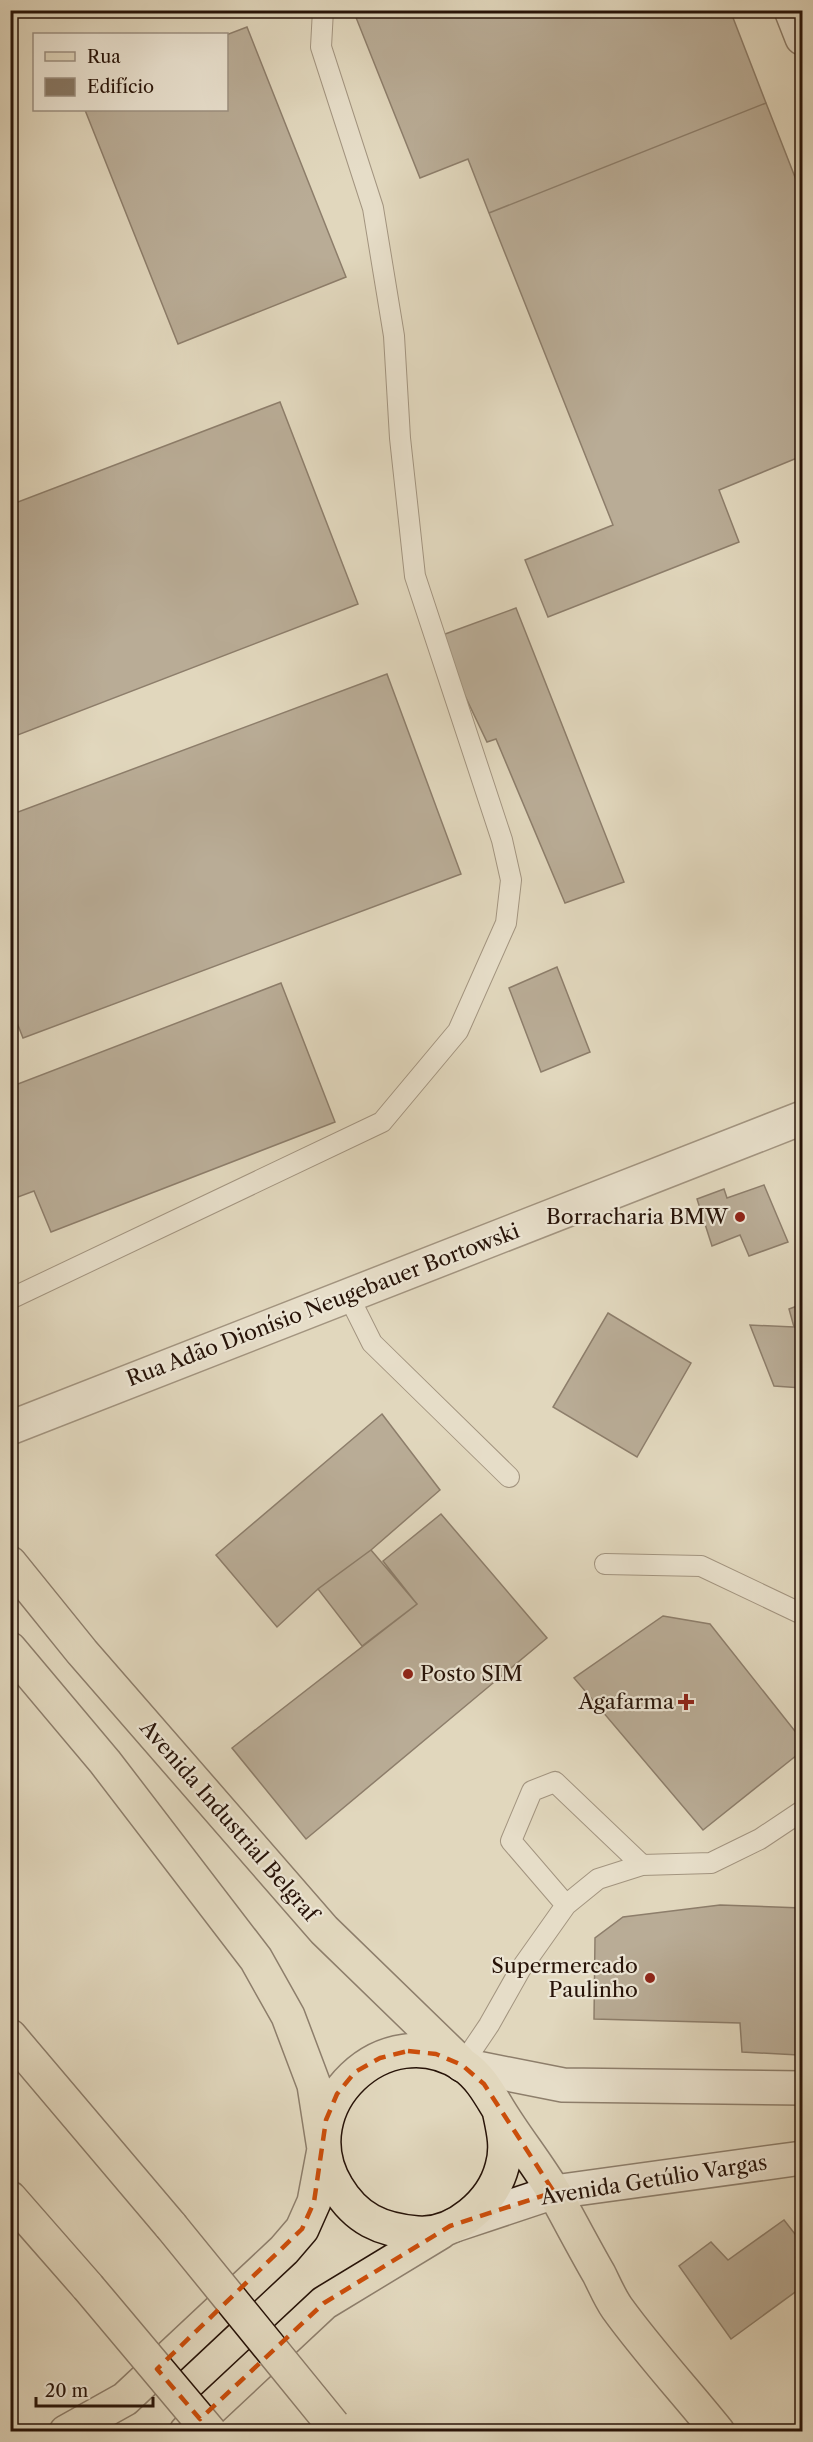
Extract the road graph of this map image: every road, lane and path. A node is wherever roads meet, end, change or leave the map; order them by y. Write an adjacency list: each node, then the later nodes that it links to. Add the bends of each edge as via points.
1 (323, 10): 6 (lane, via 321,47 373,208 394,336 415,576 502,840 512,880 506,923 458,1031 382,1122)
2 (791, 10): 3 (street)
3 (802, 38)
4 (802, 1118): 5 (street, Rua Adão Dionísio Neugebauer Bortowski)
5 (348, 1295): 7 (street, Rua Adão Dionísio Neugebauer Bortowski); 8 (lane, via 372,1343)
6 (10, 1299)
7 (10, 1428)
8 (509, 1477)
9 (10, 1563): 17 (main road, Avenida Industrial Belgraf, via 82,1652 324,1930)
10 (604, 1564): 11 (lane, via 701,1566)
11 (802, 1614)
12 (10, 1649): 20 (main road, via 105,1762 256,1959 288,2016 314,2085)
13 (802, 1811): 14 (lane, via 760,1839 711,1863)
14 (642, 1865): 15 (lane, via 598,1879); 15 (lane, via 555,1782 532,1791 511,1841)
15 (566, 1905): 17 (lane, via 520,1970)
16 (10, 2036): 25 (main road, bridge)
17 (462, 2065): 18 (street, via 562,2085); 19 (main road, via 484,2084); 20 (main road, via 436,2054 408,2051 380,2058 355,2073 337,2094 326,2120)
18 (802, 2088)
19 (499, 2110): 22 (main road); 24 (main road, via 506,2139 502,2167 491,2192 473,2212)
20 (324, 2149): 24 (main road, via 336,2185 346,2201 368,2220 394,2231 422,2233); 26 (main road, via 314,2202 302,2229 284,2250 125,2399)
21 (802, 2158): 22 (street, Avenida Getúlio Vargas)
22 (554, 2192): 24 (street, Avenida Getúlio Vargas); 29 (main road, via 616,2307)
23 (10, 2198): 28 (main road, bridge)
24 (450, 2226): 27 (main road, Avenida Getúlio Vargas, via 324,2303)
25 (336, 2428)
26 (66, 2432)
27 (186, 2432)
28 (210, 2432)
29 (718, 2432)

